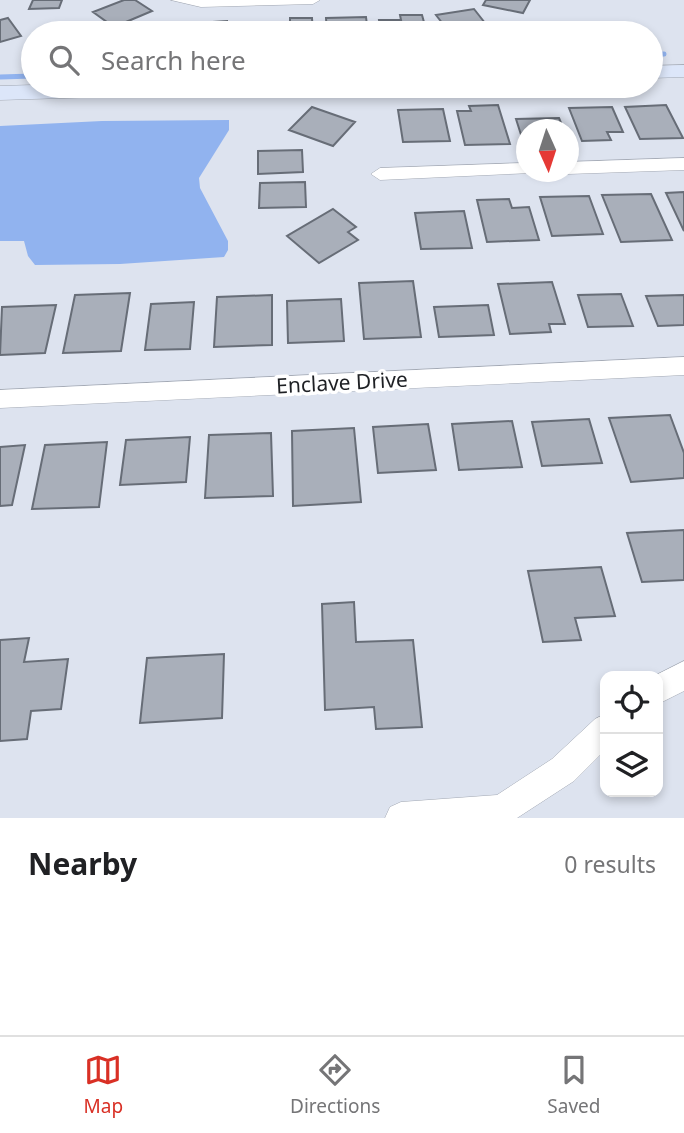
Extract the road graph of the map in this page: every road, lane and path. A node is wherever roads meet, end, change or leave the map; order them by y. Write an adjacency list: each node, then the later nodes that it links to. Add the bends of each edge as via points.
1 (178, 0): 2 (street)
2 (313, 0)
3 (684, 71): 4 (street)
4 (663, 72)
5 (21, 92): 6 (street)
6 (0, 93)
7 (684, 164): 8 (street)
8 (579, 168)
9 (516, 169): 10 (street)
10 (380, 174)
11 (684, 366): 12 (street, Enclave Drive)
12 (0, 399)
13 (684, 675): 14 (street)
14 (663, 687)
15 (600, 734): 16 (street, via 563,770 501,810)
16 (401, 818)

